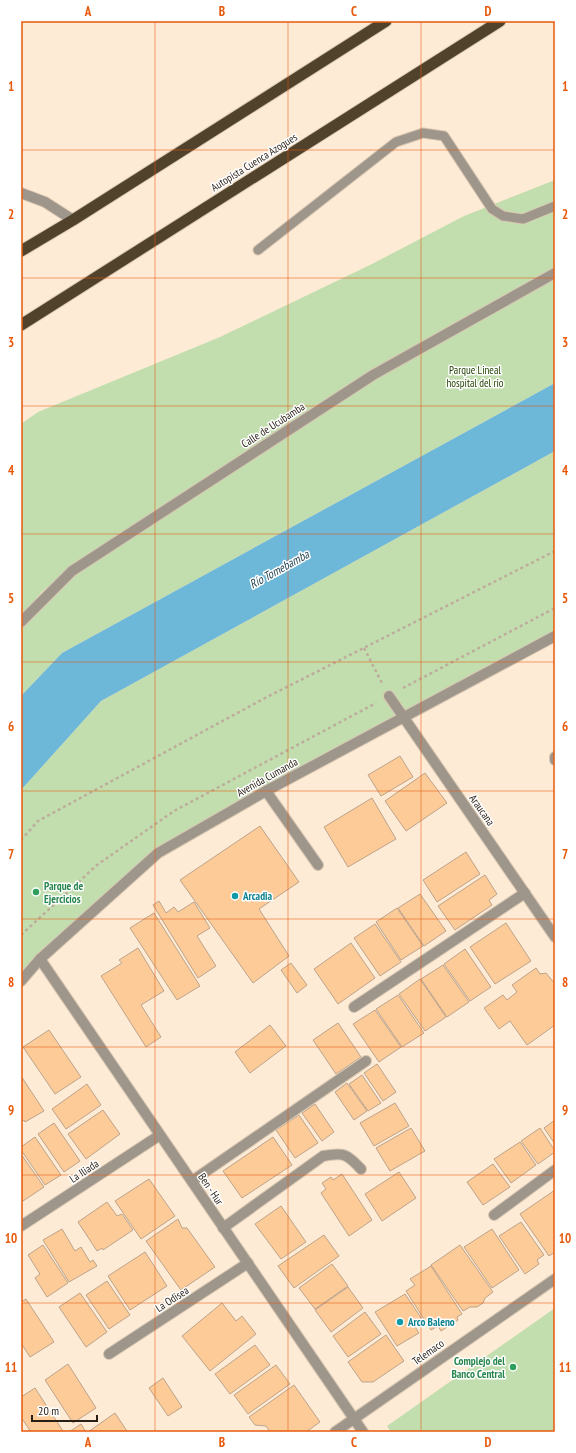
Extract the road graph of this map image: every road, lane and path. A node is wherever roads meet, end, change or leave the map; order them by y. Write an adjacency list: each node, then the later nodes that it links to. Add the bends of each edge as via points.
1 (386, 21): 5 (highway)
2 (500, 21): 9 (highway, Autopista Cuenca Azogues)
3 (21, 193): 5 (street, via 45,202)
4 (555, 206): 6 (lane, via 523,219 503,216 492,209 444,136 423,133 396,142)
5 (73, 220): 7 (highway)
6 (258, 250)
7 (21, 251)
8 (555, 273): 12 (street, Calle de Ucubamba, via 373,375 78,566)
9 (21, 324)
10 (555, 551): 14 (path)
11 (555, 608): 15 (path)
12 (21, 622)
13 (555, 636): 16 (street, Avenida Cumanda)
14 (364, 648): 15 (path); 18 (path, via 38,820)
15 (389, 696): 16 (street, Araucana); 21 (path, via 174,811 97,866)
16 (403, 717): 17 (street, Avenida Cumanda); 20 (street, Araucana)
17 (266, 791): 19 (street); 23 (street, Avenida Cumanda, via 158,852)
18 (21, 840)
19 (318, 865)
20 (525, 893): 22 (street, Araucana); 25 (street)
21 (21, 935)
22 (555, 937)
23 (40, 959): 24 (street, Avenida Cumanda); 27 (street, Ben - Hur)
24 (21, 981)
25 (354, 1007)
26 (366, 1061): 30 (street)
27 (160, 1135): 30 (street, Ben - Hur); 32 (street, La Iliada)
28 (361, 1168): 33 (street, via 349,1157 337,1154 323,1156)
29 (555, 1170): 31 (street)
30 (192, 1181): 33 (street, Ben - Hur)
31 (494, 1215)
32 (21, 1226)
33 (224, 1228): 34 (street, Ben - Hur)
34 (248, 1263): 36 (street, La Odisea); 37 (street, Ben - Hur)
35 (555, 1279): 37 (street, Telemaco)
36 (109, 1354)
37 (354, 1418): 38 (street, Telemaco); 39 (street, Ben - Hur)
38 (335, 1432)
39 (364, 1432)

